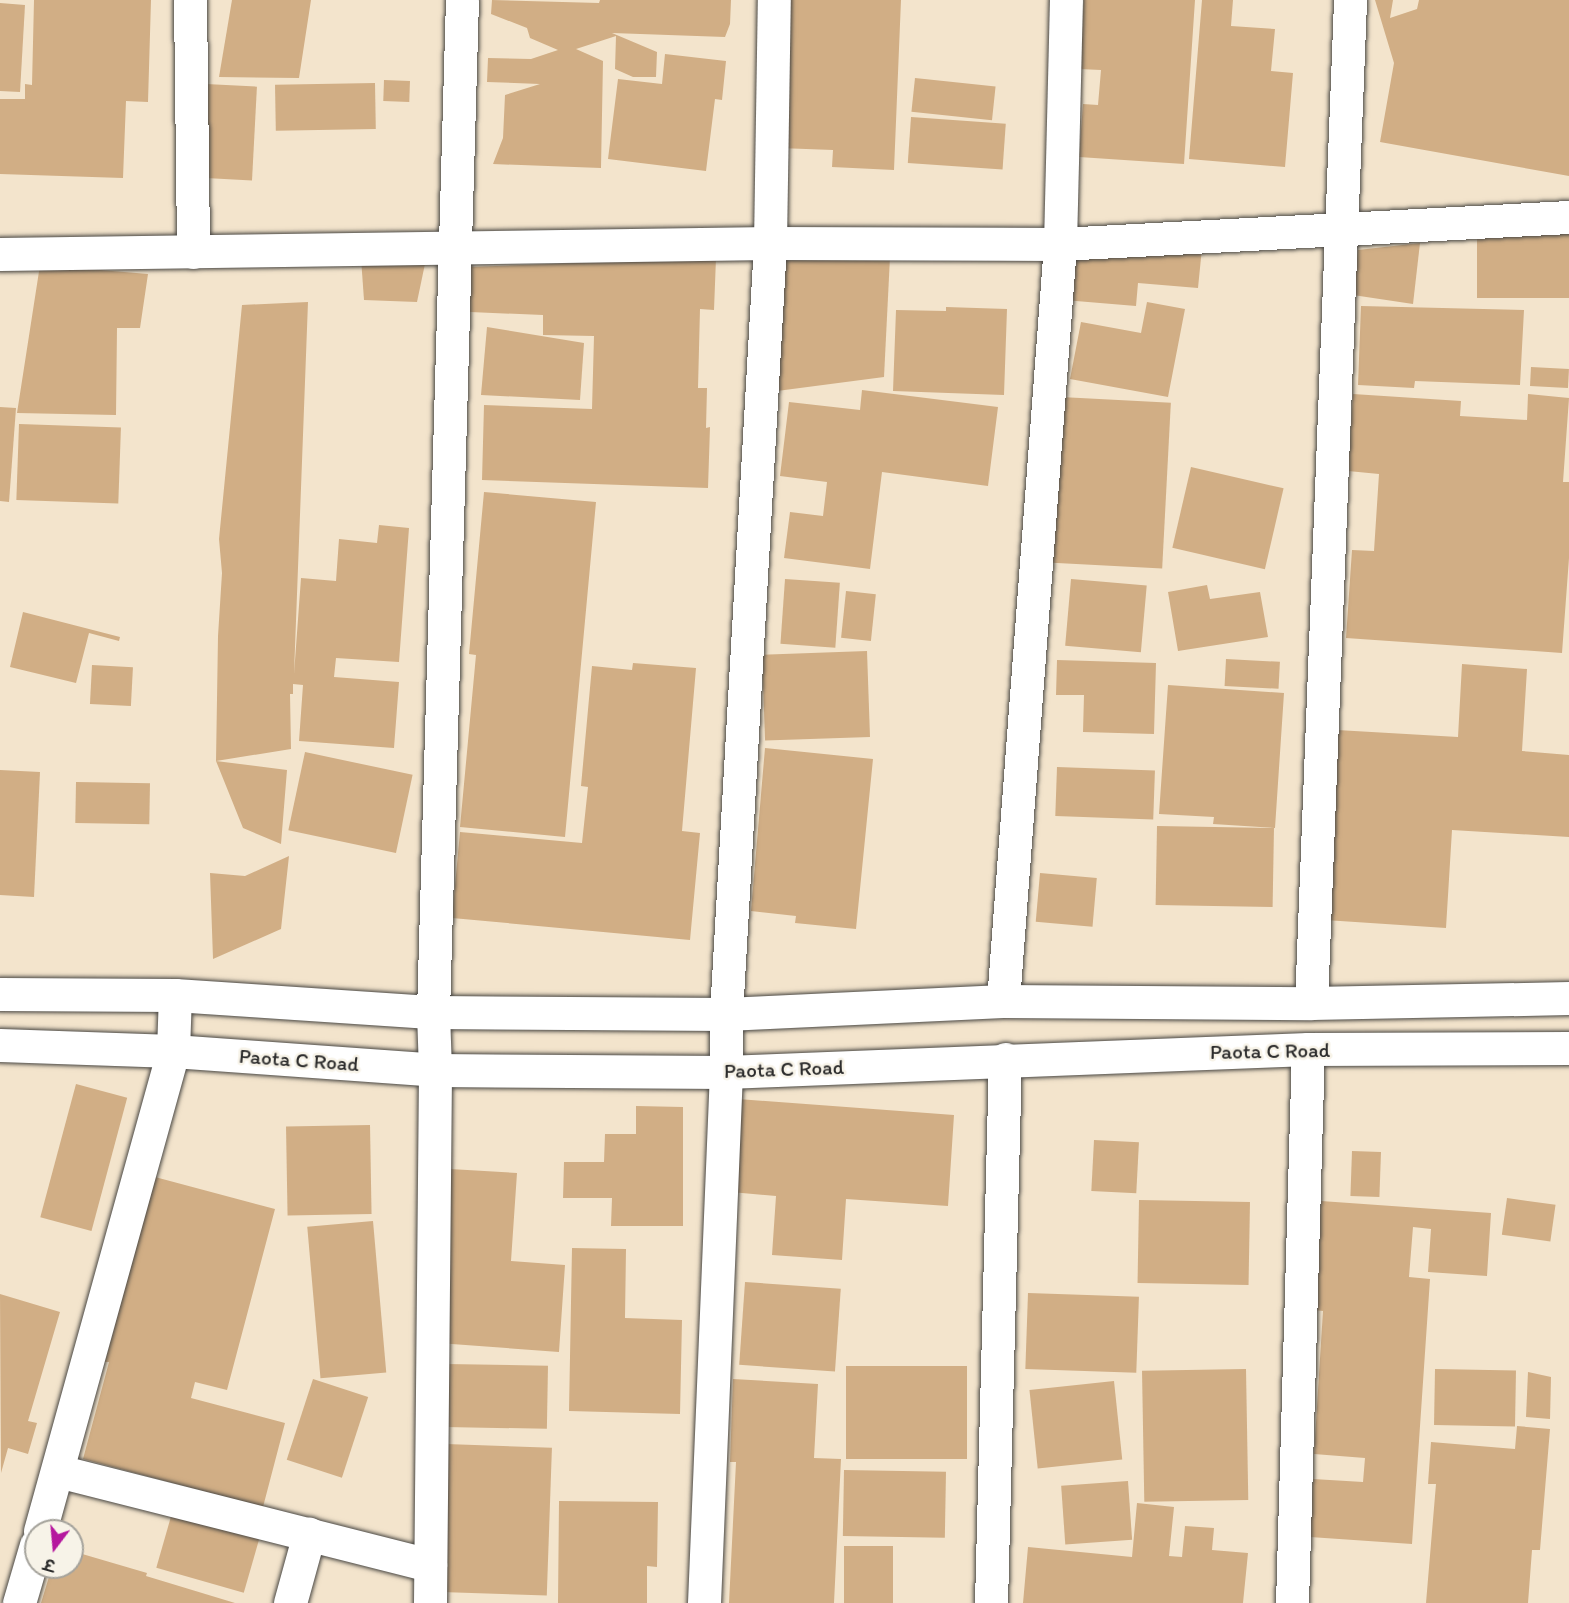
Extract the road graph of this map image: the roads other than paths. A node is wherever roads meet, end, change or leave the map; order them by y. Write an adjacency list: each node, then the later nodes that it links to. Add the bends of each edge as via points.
1 (190, 0): 11 (street)
2 (462, 0): 10 (street)
3 (774, 0): 8 (street)
4 (1066, 0): 9 (street)
5 (1350, 0): 7 (street)
6 (1569, 217): 7 (street)
7 (1341, 231): 9 (street); 17 (street)
8 (770, 243): 9 (street); 10 (street); 19 (street)
9 (1059, 244): 16 (street)
10 (455, 249): 11 (street); 18 (street)
11 (193, 252): 12 (street)
12 (0, 254)
13 (0, 994): 14 (street)
14 (175, 995): 18 (street); 23 (street)
15 (1569, 998): 17 (street)
16 (1003, 1001): 17 (street); 19 (street)
17 (1311, 1002)
18 (433, 1012): 19 (street); 25 (street)
19 (726, 1014): 26 (street)
20 (0, 1046): 23 (street, Paota C Road)
21 (1569, 1048): 22 (street, Paota C Road)
22 (1308, 1049): 24 (street, Paota C Road); 37 (street)
23 (173, 1051): 25 (street, Paota C Road); 27 (street)
24 (1005, 1059): 26 (street, Paota C Road); 36 (street)
25 (435, 1070): 26 (street, Paota C Road); 30 (street)
26 (726, 1072): 35 (street)
27 (58, 1471): 28 (street); 29 (street)
28 (44, 1519)
29 (309, 1534): 30 (street); 33 (street)
30 (430, 1564): 34 (street)
31 (26, 1579): 32 (street)
32 (19, 1603)
33 (290, 1603)
34 (430, 1603)
35 (704, 1603)
36 (991, 1603)
37 (1292, 1603)

